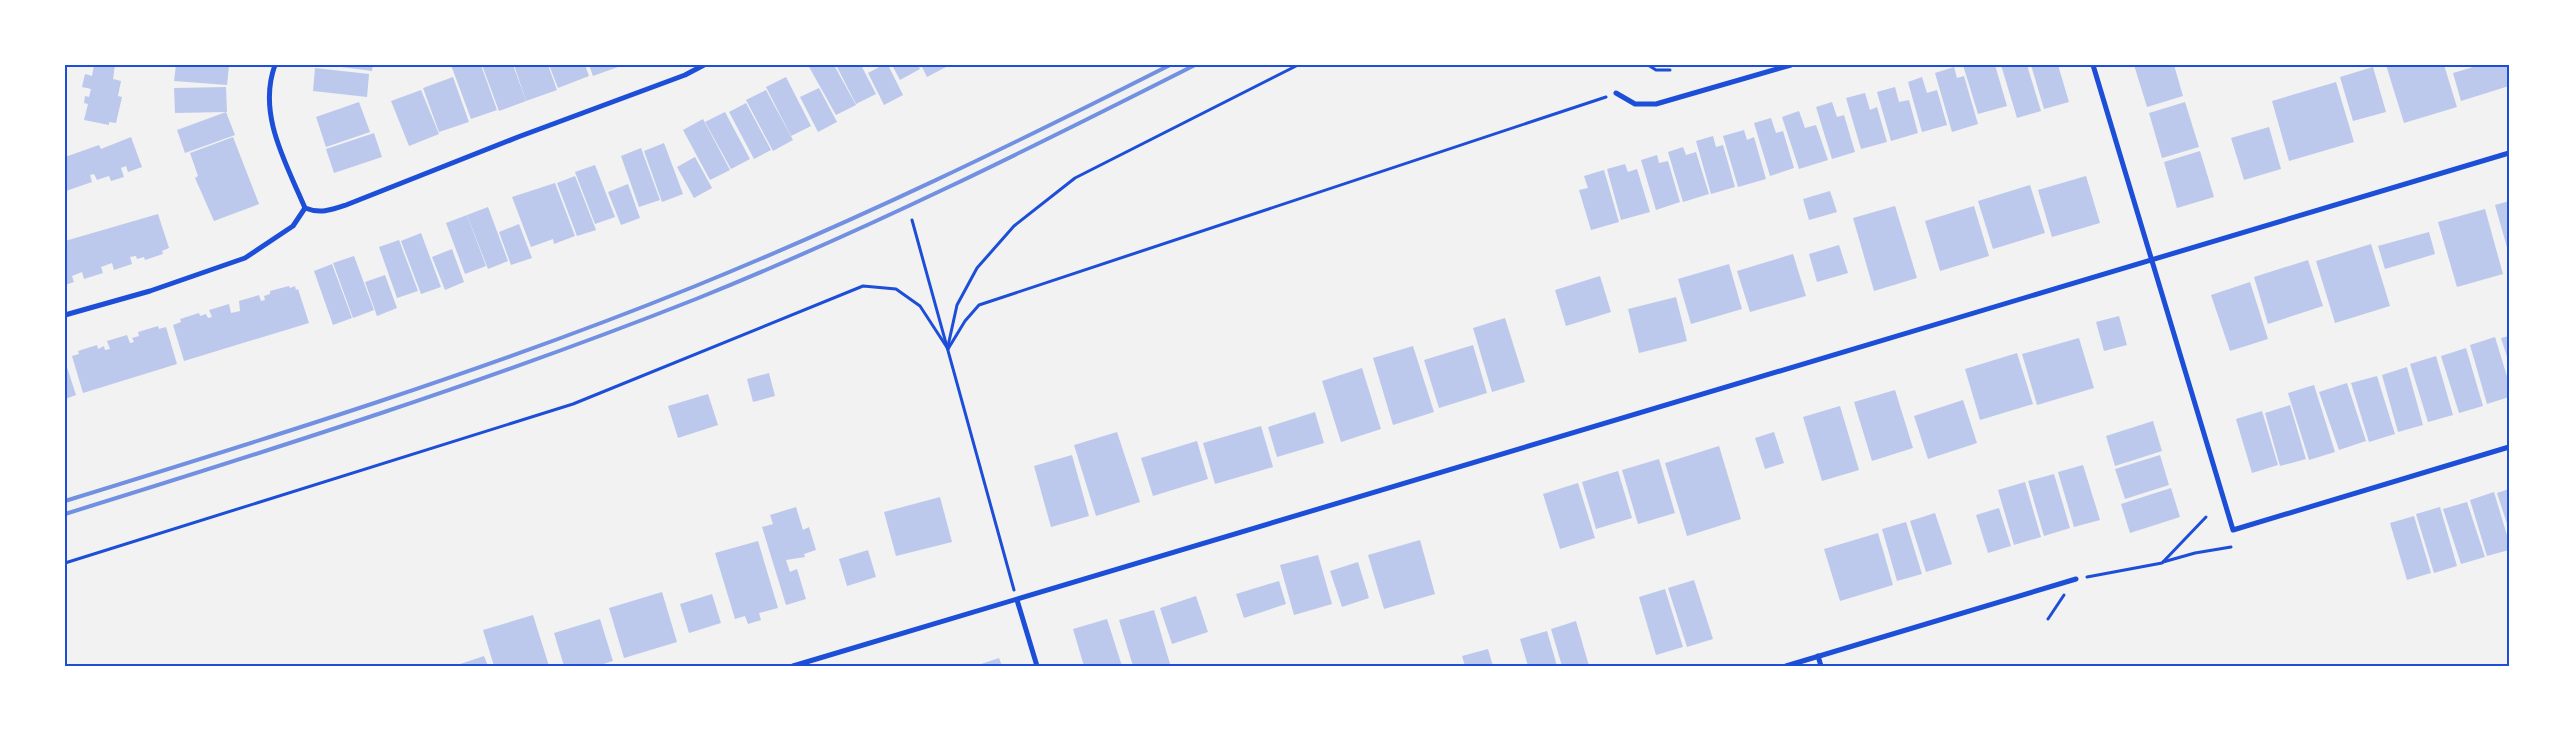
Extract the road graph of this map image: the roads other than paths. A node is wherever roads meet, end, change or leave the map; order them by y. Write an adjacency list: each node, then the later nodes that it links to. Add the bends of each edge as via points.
1 (275, 65): 7 (street, via 269,81 270,119)
2 (704, 65): 7 (street, via 346,205 324,212)
3 (1791, 65): 5 (street, via 1656,104 1635,104)
4 (2093, 65): 8 (street)
5 (1616, 93)
6 (2509, 153): 8 (street)
7 (305, 208): 9 (street, via 292,226 246,258 150,291)
8 (2152, 260): 10 (street, via 2233,530); 12 (street)
9 (65, 315)
10 (2509, 447)
11 (2076, 578): 13 (street)
12 (1017, 600): 14 (street); 15 (street)
13 (1818, 656): 16 (street); 17 (street)
14 (793, 666)
15 (1037, 666)
16 (1786, 666)
17 (1821, 666)

